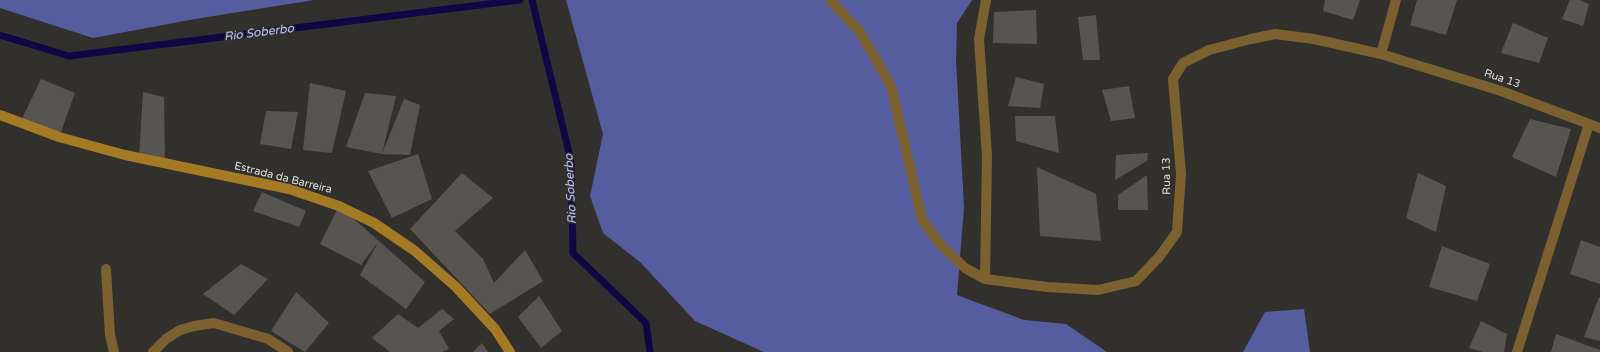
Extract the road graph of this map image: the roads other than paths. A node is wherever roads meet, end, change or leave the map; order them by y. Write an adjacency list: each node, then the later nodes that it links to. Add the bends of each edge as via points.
1 (830, 0): 9 (street, Rua 13, via 860,32 891,86 922,219 939,243 965,268)
2 (986, 0): 9 (street, via 979,39 988,156)
3 (1396, 0): 4 (street)
4 (1381, 54): 6 (street, Rua 13, via 1501,91); 9 (street, Rua 13, via 1314,39 1276,34 1209,50 1183,63 1173,79 1181,174 1177,232 1159,257 1136,281 1098,290 1047,288)
5 (0, 115): 13 (main road, Estrada da Barreira, via 59,137 125,155 289,190 339,206 374,223 415,251 456,287 495,329)
6 (1589, 124): 7 (street, Rua 13); 14 (street)
7 (1600, 128)
8 (106, 269): 10 (street, via 110,336)
9 (986, 279)
10 (114, 352)
11 (153, 352): 12 (street, via 180,330 214,323 268,339)
12 (288, 352)
13 (510, 352)
14 (1517, 352)

